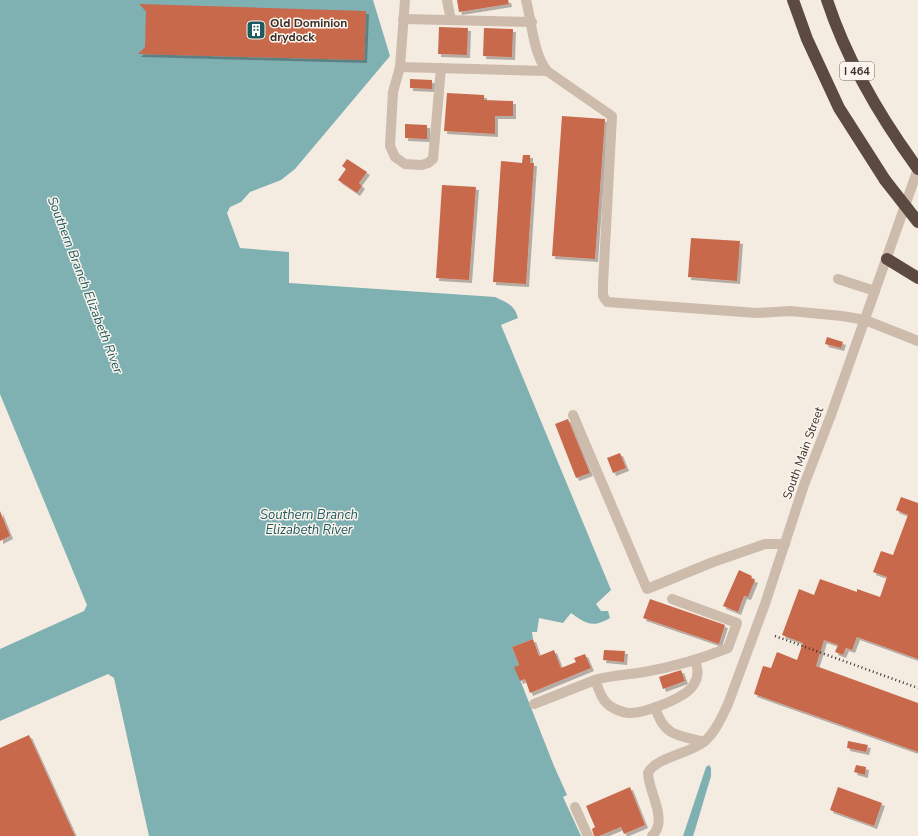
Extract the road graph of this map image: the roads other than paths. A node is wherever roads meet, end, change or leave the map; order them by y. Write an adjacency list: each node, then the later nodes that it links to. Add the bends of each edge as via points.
1 (405, 0): 6 (street)
2 (447, 0): 7 (street)
3 (526, 0): 8 (street)
4 (793, 0): 13 (highway, I 464, bridge, via 814,57 839,108 885,180)
5 (827, 0): 12 (highway, I 464, via 856,69 895,138)
6 (403, 19): 7 (street); 9 (street)
7 (451, 20): 8 (street)
8 (532, 22): 11 (street, via 536,50)
9 (400, 67): 10 (street); 10 (street, via 393,92 390,146 399,161 415,165 428,163 433,159)
10 (441, 68): 11 (street)
11 (547, 71): 18 (street, via 609,112 613,119 603,284 603,296 607,302 757,313 790,311)
12 (918, 169): 14 (street, South Main Street)
13 (918, 222)
14 (887, 259): 15 (highway); 17 (street, South Main Street)
15 (918, 278)
16 (838, 279): 17 (street)
17 (875, 291): 18 (street, South Main Street)
18 (865, 320): 19 (street); 21 (street, South Main Street)
19 (918, 341)
20 (573, 415): 21 (street, via 647,589 765,544)
21 (785, 544): 27 (street, South Main Street, via 728,704 721,719)
22 (672, 599): 23 (street, via 737,622 728,648)
23 (695, 660): 24 (street); 26 (street, via 698,675 688,692)
24 (595, 680): 25 (street); 26 (street, via 604,700 619,711 629,713)
25 (534, 704)
26 (654, 707): 27 (street, via 668,732 678,737)
27 (704, 742): 30 (street, via 650,768 648,776 658,818)
28 (575, 807): 29 (street)
29 (588, 836)
30 (652, 836)

